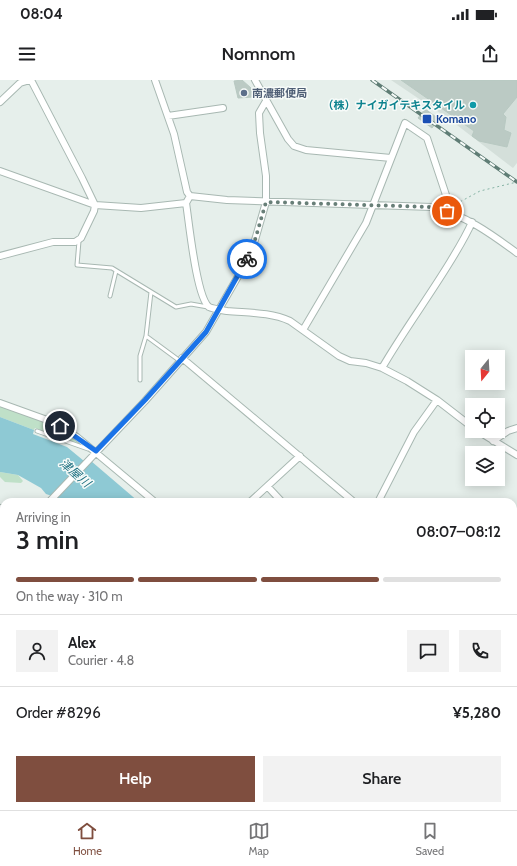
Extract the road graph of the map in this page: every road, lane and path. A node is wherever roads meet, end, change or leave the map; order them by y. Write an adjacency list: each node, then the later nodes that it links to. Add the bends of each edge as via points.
1 (30, 80): 5 (street, via 20,84); 14 (street)
2 (155, 80): 7 (street)
3 (255, 80): 4 (street)
4 (266, 101): 8 (street, via 294,146 306,150); 12 (street, via 259,113 266,176)
5 (0, 102)
6 (223, 108): 7 (street)
7 (168, 116): 11 (street)
8 (391, 158): 15 (street); 16 (street, via 405,123 428,138)
9 (0, 171): 14 (street)
10 (517, 182): 16 (path, via 480,191)
11 (190, 196): 12 (street); 13 (street)
12 (266, 202): 15 (street); 25 (street, via 253,245)
13 (186, 203): 14 (street, via 141,208); 24 (street, via 193,260 205,301)
14 (94, 205): 18 (street, via 94,211)
15 (374, 206): 16 (street); 26 (street)
16 (448, 209): 17 (street)
17 (472, 222): 19 (street); 29 (street, via 468,234)
18 (79, 240): 20 (street, via 53,242); 21 (lane, via 77,264 112,268)
19 (517, 253)
20 (0, 256)
21 (116, 271): 22 (lane); 23 (lane)
22 (151, 292): 24 (lane, via 176,307 191,304); 27 (lane)
23 (110, 296)
24 (210, 307): 25 (street)
25 (220, 309): 26 (street, via 281,316); 28 (street, via 206,332)
26 (303, 330): 29 (street, via 339,356)
27 (146, 336): 28 (lane); 30 (lane, via 140,356)
28 (181, 360): 38 (street); 40 (street)
29 (382, 368): 31 (street)
30 (140, 380)
31 (437, 400): 33 (street); 47 (street, via 414,432)
32 (0, 403): 38 (street, via 50,421)
33 (465, 422)
34 (517, 428): 37 (street, via 508,430)
35 (37, 431): 38 (lane)
36 (488, 438): 37 (street)
37 (493, 441): 39 (street)
38 (96, 451): 42 (street); 43 (street)
39 (517, 455)
40 (300, 456): 41 (street); 46 (street)
41 (268, 486): 44 (street); 45 (street)
42 (53, 498)
43 (150, 498)
44 (254, 498)
45 (278, 498)
46 (349, 498)
47 (380, 498)

